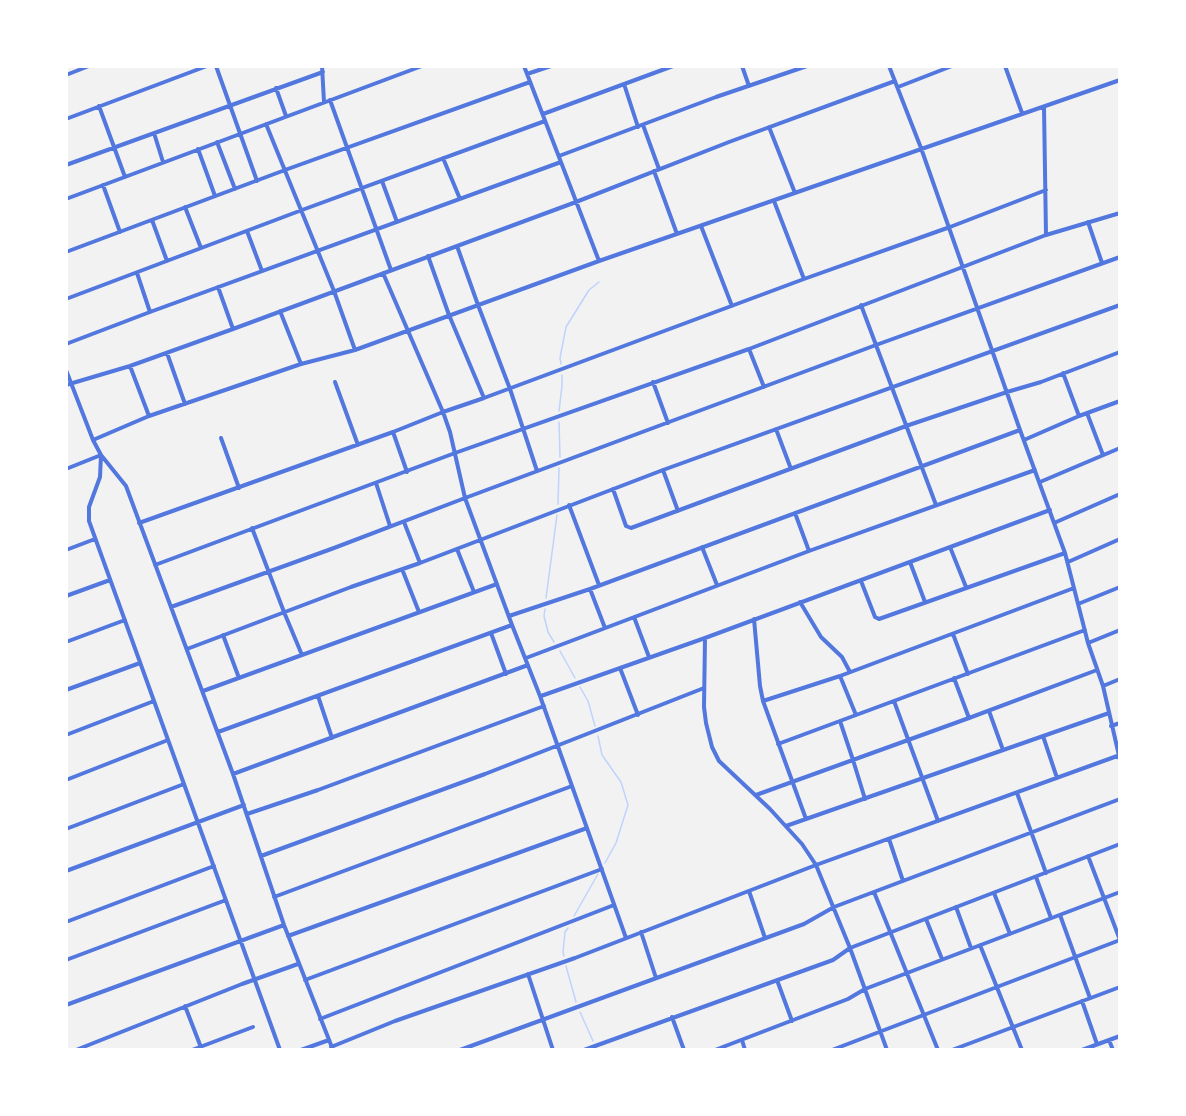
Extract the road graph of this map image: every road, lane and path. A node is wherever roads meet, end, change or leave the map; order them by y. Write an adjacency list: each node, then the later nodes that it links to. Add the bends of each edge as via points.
1 (86, 66): 18 (street)
2 (186, 66): 16 (street)
3 (207, 66): 16 (street)
4 (216, 66): 28 (street)
5 (322, 66): 15 (street)
6 (422, 66): 26 (street)
7 (524, 66): 17 (street)
8 (551, 66): 17 (street)
9 (672, 66): 22 (street)
10 (742, 66): 23 (street)
11 (807, 66): 23 (street)
12 (890, 66): 20 (street)
13 (952, 66): 24 (street)
14 (1005, 66): 32 (street)
15 (323, 72): 25 (street); 27 (street)
16 (188, 73): 29 (street)
17 (527, 74): 21 (street)
18 (66, 75)
19 (1120, 80): 30 (street)
20 (896, 81): 24 (street); 39 (street)
21 (530, 82): 33 (street); 44 (street)
22 (624, 84): 33 (street); 38 (street)
23 (749, 86): 38 (street)
24 (898, 87): 45 (street)
25 (276, 88): 28 (street); 34 (street)
26 (330, 100): 27 (street); 44 (street)
27 (324, 102): 34 (street)
28 (231, 105): 40 (street); 41 (street)
29 (99, 106): 35 (street); 43 (street)
30 (1044, 107): 32 (street); 61 (street)
31 (66, 110): 35 (street)
32 (1022, 113): 45 (street)
33 (543, 114): 36 (street)
34 (286, 116): 37 (street)
35 (67, 118)
36 (545, 121): 47 (street); 48 (street)
37 (266, 124): 41 (street); 53 (street)
38 (641, 126): 47 (street); 52 (street)
39 (769, 127): 52 (street); 62 (street)
40 (154, 133): 43 (street); 49 (street)
41 (240, 133): 42 (street); 56 (street)
42 (217, 142): 46 (street); 60 (street)
43 (114, 147): 51 (street); 55 (street)
44 (348, 148): 53 (street); 59 (street)
45 (921, 148): 62 (street); 75 (street)
46 (198, 149): 49 (street); 63 (street)
47 (559, 156): 50 (street)
48 (443, 158): 57 (street); 65 (street)
49 (163, 162): 55 (street)
50 (561, 162): 65 (street); 67 (street)
51 (66, 165)
52 (659, 169): 54 (street)
53 (285, 170): 56 (street); 69 (street)
54 (654, 171): 67 (street); 79 (street)
55 (125, 177): 58 (street)
56 (257, 181): 60 (street)
57 (382, 181): 59 (street); 72 (street)
58 (103, 185): 64 (street); 78 (street)
59 (362, 188): 69 (street); 76 (street)
60 (235, 189): 63 (street)
61 (1046, 190): 75 (street); 80 (street)
62 (795, 193): 66 (street)
63 (215, 196): 68 (street)
64 (66, 199)
65 (460, 199): 72 (street)
66 (774, 201): 74 (street); 95 (street)
67 (576, 202): 81 (street); 88 (street)
68 (186, 207): 71 (street); 82 (street)
69 (302, 210): 77 (street); 83 (street)
70 (1120, 213): 73 (street)
71 (152, 220): 78 (street); 87 (street)
72 (397, 222): 76 (street)
73 (1088, 222): 80 (street); 89 (street)
74 (701, 226): 79 (street); 102 (street)
75 (950, 227): 90 (street); 95 (street)
76 (376, 230): 83 (street); 91 (street)
77 (247, 231): 82 (street); 92 (street)
78 (120, 232): 84 (street)
79 (677, 234): 88 (street)
80 (1046, 235): 90 (street)
81 (457, 246): 85 (street); 99 (street)
82 (201, 248): 87 (street)
83 (318, 251): 92 (street); 97 (street)
84 (66, 252)
85 (428, 256): 91 (street); 106 (street)
86 (1120, 257): 89 (street)
87 (167, 261): 93 (street)
88 (599, 261): 99 (street)
89 (1102, 263): 103 (street)
90 (963, 267): 100 (street); 103 (street)
91 (391, 270): 94 (street)
92 (262, 271): 96 (street)
93 (137, 273): 98 (street); 105 (street)
94 (383, 273): 97 (street); 108 (street)
95 (804, 279): 102 (street)
96 (218, 287): 105 (street); 107 (street)
97 (334, 291): 104 (street); 112 (street)
98 (66, 299)
99 (478, 305): 106 (street); 126 (street)
100 (861, 305): 110 (street); 111 (street)
101 (1120, 305): 113 (street)
102 (732, 306): 126 (street)
103 (978, 308): 110 (street); 113 (street)
104 (280, 311): 107 (street); 116 (street)
105 (150, 312): 109 (street)
106 (449, 315): 108 (street); 128 (street)
107 (233, 329): 115 (street)
108 (406, 330): 112 (street); 131 (street)
109 (66, 344)
110 (876, 345): 124 (street); 125 (street)
111 (749, 349): 121 (street); 124 (street)
112 (355, 350): 116 (street)
113 (992, 350): 125 (street); 127 (street)
114 (1120, 352): 119 (street)
115 (167, 353): 117 (street); 130 (street)
116 (301, 364): 130 (street)
117 (130, 366): 122 (street); 133 (street)
118 (66, 370): 122 (street)
119 (1063, 374): 127 (street); 134 (street)
120 (335, 382): 144 (street)
121 (653, 382): 135 (street); 137 (street)
122 (72, 383): 123 (street); 142 (street)
123 (66, 385)
124 (764, 387): 135 (street)
125 (891, 387): 136 (street); 138 (street)
126 (510, 388): 128 (street); 137 (street)
127 (1007, 392): 136 (street); 139 (street)
128 (484, 398): 131 (street)
129 (1120, 401): 132 (street)
130 (185, 404): 133 (street)
131 (443, 412): 140 (street); 146 (street)
132 (1087, 413): 134 (street); 148 (street)
133 (149, 416): 142 (street)
134 (1079, 416): 143 (street)
135 (668, 423): 154 (street)
136 (906, 426): 149 (street); 151 (street)
137 (523, 429): 146 (street); 154 (street)
138 (776, 429): 151 (street); 152 (street)
139 (1020, 430): 143 (street); 149 (street)
140 (393, 432): 144 (street); 155 (street)
141 (221, 438): 158 (street)
142 (93, 440): 147 (street)
143 (1024, 440): 153 (street)
144 (358, 445): 158 (street)
145 (1120, 448): 148 (street)
146 (455, 453): 155 (street); 161 (street)
147 (101, 455): 150 (street); 168 (street, via 126,486); 172 (street, via 100,477 89,507)
148 (1102, 455): 156 (street)
149 (921, 466): 163 (street); 166 (street)
150 (66, 469)
151 (791, 469): 165 (street)
152 (663, 470): 159 (street); 165 (street)
153 (1035, 470): 156 (street); 163 (street)
154 (537, 471): 161 (street)
155 (407, 472): 157 (street)
156 (1040, 482): 164 (street)
157 (376, 483): 170 (street); 171 (street)
158 (239, 488): 168 (street)
159 (613, 489): 162 (street); 165 (street, via 628,528)
160 (1120, 495): 169 (street)
161 (465, 498): 167 (street); 173 (street)
162 (569, 506): 173 (street); 190 (street)
163 (936, 506): 179 (street)
164 (1050, 510): 169 (street); 176 (street)
165 (678, 511)
166 (795, 513): 175 (street); 179 (street)
167 (404, 522): 170 (street); 183 (street)
168 (139, 523): 184 (street)
169 (1054, 523): 180 (street)
170 (390, 526): 186 (street)
171 (252, 528): 184 (street); 186 (street)
172 (95, 539): 178 (street); 187 (street)
173 (481, 539): 177 (street); 189 (street)
174 (1120, 539): 182 (street)
175 (702, 547): 190 (street); 191 (street)
176 (950, 547): 181 (street); 192 (street)
177 (457, 549): 183 (street); 196 (street)
178 (66, 550)
179 (809, 551): 191 (street)
180 (1065, 553): 182 (street); 192 (street)
181 (910, 562): 188 (street); 199 (street)
182 (1068, 562): 194 (street)
183 (420, 563): 185 (street)
184 (155, 565): 201 (street)
185 (402, 569): 202 (street); 203 (street)
186 (269, 571): 201 (street); 202 (street)
187 (110, 579): 197 (street); 207 (street)
188 (861, 581): 198 (street); 199 (street, via 879,619)
189 (497, 584): 196 (street); 204 (street)
190 (599, 585): 195 (street)
191 (717, 585): 205 (street)
192 (966, 587): 199 (street)
193 (1120, 587): 200 (street)
194 (1074, 588): 200 (street); 213 (street)
195 (590, 589): 204 (street); 209 (street)
196 (474, 592): 203 (street)
197 (66, 596)
198 (800, 602): 206 (street); 226 (street)
199 (926, 602)
200 (1078, 604): 210 (street)
201 (171, 607): 218 (street)
202 (284, 612): 214 (street); 219 (street)
203 (419, 612): 219 (street)
204 (509, 616): 208 (street)
205 (634, 617): 209 (street); 220 (street)
206 (754, 619): 215 (street); 240 (street)
207 (125, 620): 216 (street); 222 (street)
208 (512, 625): 212 (street); 221 (street)
209 (605, 628): 221 (street)
210 (1085, 630): 217 (street); 228 (street)
211 (1120, 630): 217 (street)
212 (490, 633): 227 (street); 237 (street)
213 (953, 634): 226 (street); 228 (street)
214 (223, 635): 218 (street); 230 (street)
215 (705, 638): 220 (street); 234 (street)
216 (66, 642)
217 (1088, 643): 225 (street)
218 (187, 648): 236 (street)
219 (302, 655): 230 (street)
220 (649, 657): 224 (street)
221 (526, 658): 223 (street)
222 (140, 663): 235 (street); 239 (street)
223 (528, 665): 227 (street); 238 (street)
224 (620, 668): 238 (street); 245 (street)
225 (1097, 670): 233 (street); 243 (street)
226 (849, 672): 229 (street)
227 (506, 674): 254 (street)
228 (968, 674): 231 (street)
229 (840, 676): 240 (street); 246 (street)
230 (239, 678): 236 (street)
231 (954, 678): 241 (street); 247 (street)
232 (1120, 679): 233 (street)
233 (1103, 686): 244 (street)
234 (704, 688): 245 (street); 270 (street, via 712,747 719,761)
235 (66, 690)
236 (203, 691): 251 (street)
237 (318, 696): 251 (street); 254 (street)
238 (540, 696): 242 (street)
239 (154, 701): 252 (street); 255 (street)
240 (763, 701): 257 (street)
241 (894, 701): 246 (street); 256 (street)
242 (544, 706): 258 (street); 274 (street)
243 (989, 711): 247 (street); 259 (street)
244 (1109, 713): 250 (street); 253 (street)
245 (638, 714): 258 (street)
246 (856, 715): 248 (street)
247 (969, 718): 256 (street)
248 (840, 721): 257 (street); 261 (street)
249 (1120, 723): 250 (street)
250 (1112, 726): 260 (street)
251 (218, 732): 262 (street)
252 (66, 735)
253 (1043, 736): 259 (street); 264 (street)
254 (332, 738): 262 (street)
255 (168, 740): 265 (street); 267 (street)
256 (909, 740): 261 (street); 263 (street)
257 (778, 744): 266 (street)
258 (558, 746): 268 (street); 284 (street)
259 (1003, 750): 263 (street)
260 (1120, 757): 264 (street)
261 (853, 760): 266 (street); 271 (street)
262 (233, 774): 273 (street)
263 (923, 778): 271 (street); 276 (street)
264 (1057, 778): 269 (street)
265 (66, 780)
266 (792, 782): 270 (street); 275 (street)
267 (184, 784): 277 (street); 280 (street)
268 (572, 786): 279 (street); 297 (street)
269 (1017, 792): 276 (street); 281 (street)
270 (756, 795): 278 (street)
271 (865, 799): 275 (street)
272 (1120, 799): 281 (street)
273 (244, 805): 274 (street); 277 (street)
274 (247, 814): 284 (street)
275 (806, 819): 278 (street)
276 (938, 821): 282 (street)
277 (198, 822): 287 (street); 289 (street)
278 (786, 826): 286 (street)
279 (587, 828): 288 (street); 311 (street)
280 (66, 829)
281 (1031, 832): 290 (street); 292 (street)
282 (889, 838): 286 (street); 292 (street)
283 (1120, 844): 285 (street)
284 (261, 856): 297 (street)
285 (1089, 856): 290 (street); 298 (street)
286 (816, 865): 293 (street); 301 (street)
287 (214, 866): 299 (street); 306 (street)
288 (602, 870): 300 (street); 327 (street)
289 (66, 871)
290 (1046, 873): 291 (street)
291 (1036, 877): 296 (street); 304 (street)
292 (903, 881): 294 (street)
293 (749, 891): 308 (street); 313 (street)
294 (874, 892): 301 (street); 309 (street)
295 (1120, 892): 298 (street)
296 (994, 893): 302 (street); 310 (street)
297 (274, 897): 307 (street)
298 (1104, 898): 303 (street); 314 (street)
299 (226, 900): 315 (street); 321 (street)
300 (614, 905): 312 (street); 338 (street)
301 (834, 907): 313 (street, via 804,924); 317 (street)
302 (956, 907): 305 (street); 318 (street)
303 (1060, 915): 304 (street); 319 (street)
304 (1051, 918): 310 (street)
305 (926, 919): 309 (street); 320 (street)
306 (66, 922)
307 (284, 925): 311 (street); 315 (street)
308 (641, 932): 312 (street); 325 (street)
309 (890, 933): 317 (street); 323 (street)
310 (1010, 934): 316 (street)
311 (288, 936): 322 (street)
312 (626, 938): 324 (street)
313 (765, 938): 325 (street)
314 (1120, 940): 319 (street)
315 (240, 941): 326 (street); 334 (street)
316 (980, 945): 318 (street); 329 (street)
317 (850, 948): 328 (street, via 833,960); 331 (street)
318 (971, 948): 320 (street)
319 (1076, 957): 329 (street); 332 (street)
320 (942, 959): 323 (street)
321 (66, 960)
322 (298, 964): 326 (street); 327 (street)
323 (906, 973): 331 (street); 336 (street)
324 (528, 974): 339 (street); 350 (street, via 395,1021)
325 (656, 978): 339 (street)
326 (255, 980): 335 (street); 354 (street)
327 (305, 980): 338 (street)
328 (777, 980): 337 (street); 340 (street)
329 (997, 987): 336 (street); 342 (street)
330 (1120, 987): 332 (street)
331 (865, 989): 340 (street); 343 (street)
332 (1090, 998): 333 (street)
333 (1082, 1001): 342 (street); 348 (street)
334 (66, 1005)
335 (185, 1006): 349 (street); 352 (street)
336 (924, 1015): 343 (street); 364 (street)
337 (672, 1017): 358 (street); 359 (street)
338 (320, 1019): 345 (street)
339 (543, 1020): 356 (street); 357 (street)
340 (792, 1021): 346 (street)
341 (253, 1027): 349 (street)
342 (1014, 1027): 351 (street); 366 (street)
343 (880, 1032): 362 (street); 363 (street)
344 (1120, 1036): 347 (street)
345 (328, 1040): 350 (street); 355 (street)
346 (742, 1040): 360 (street); 361 (street)
347 (1109, 1040): 348 (street); 368 (street)
348 (1097, 1044): 367 (street)
349 (201, 1048): 353 (street)
350 (332, 1048)
351 (964, 1048): 365 (street)
352 (76, 1050)
353 (192, 1050)
354 (280, 1050)
355 (301, 1050)
356 (460, 1050)
357 (553, 1050)
358 (584, 1050)
359 (684, 1050)
360 (715, 1050)
361 (745, 1050)
362 (832, 1050)
363 (886, 1050)
364 (938, 1050)
365 (952, 1050)
366 (1022, 1050)
367 (1082, 1050)
368 (1113, 1050)

